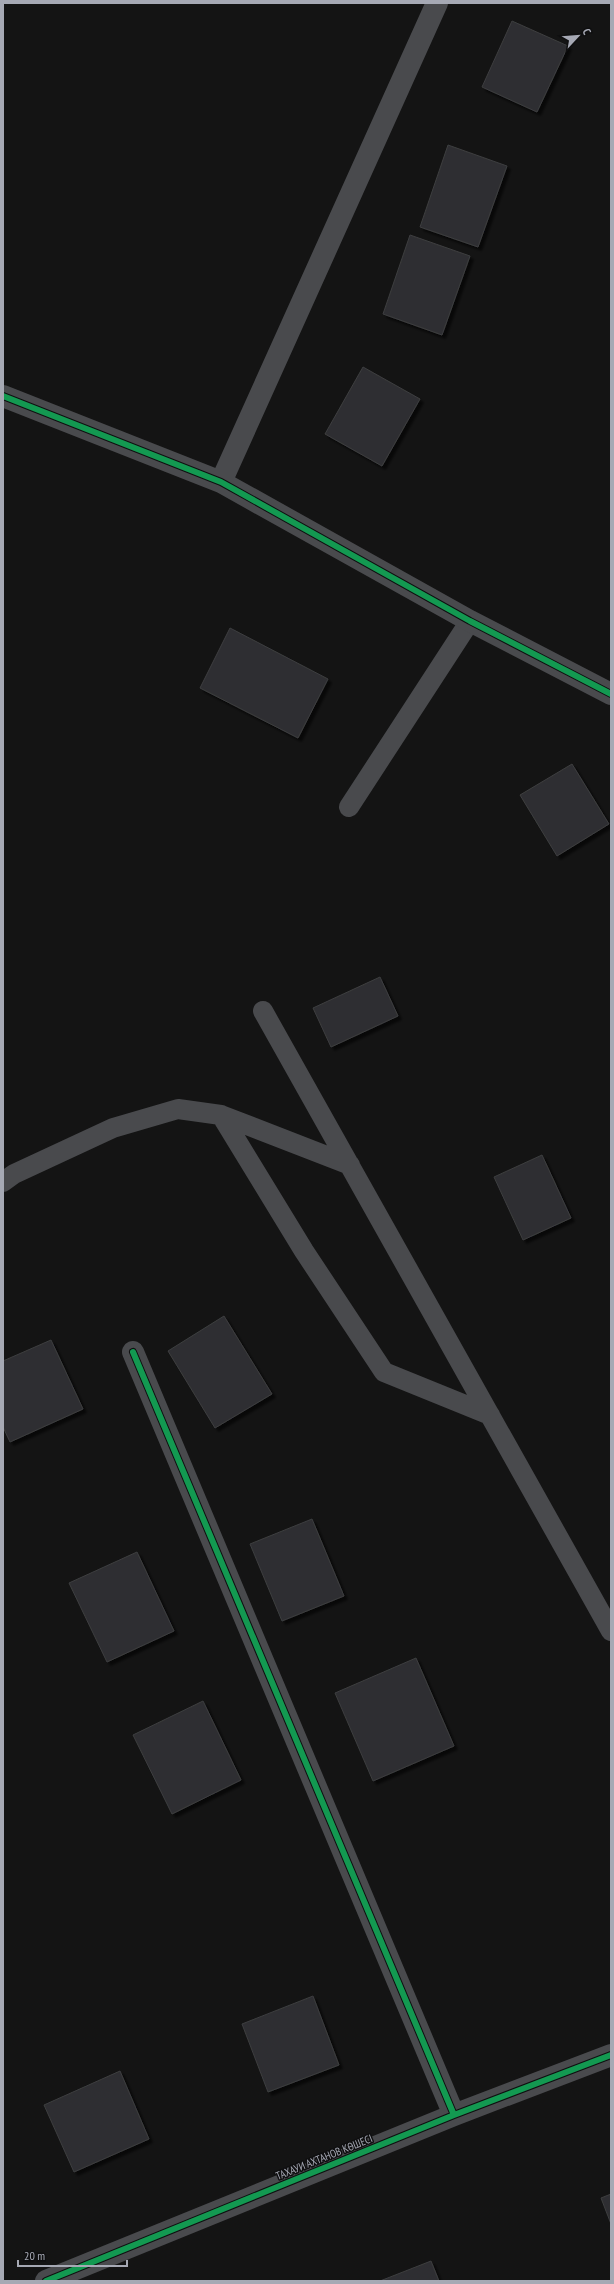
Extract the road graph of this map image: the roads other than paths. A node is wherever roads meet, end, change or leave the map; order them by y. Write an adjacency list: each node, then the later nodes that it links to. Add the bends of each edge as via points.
1 (437, 3): 3 (street)
2 (3, 396): 3 (street)
3 (221, 482): 4 (street)
4 (470, 621): 5 (street); 6 (lane)
5 (611, 694)
6 (349, 807)
7 (263, 1011): 9 (lane)
8 (221, 1115): 9 (lane); 10 (lane, via 178,1109 113,1128 14,1174); 12 (lane, via 304,1251 384,1372)
9 (350, 1165): 12 (lane)
10 (3, 1182)
11 (133, 1352): 15 (street)
12 (490, 1415): 13 (lane)
13 (611, 1631)
14 (611, 2055): 15 (street, ТАХАУИ АХТАНОВ КӨШЕСІ)
15 (454, 2115): 16 (street, ТАХАУИ АХТАНОВ КӨШЕСІ)
16 (46, 2281)

